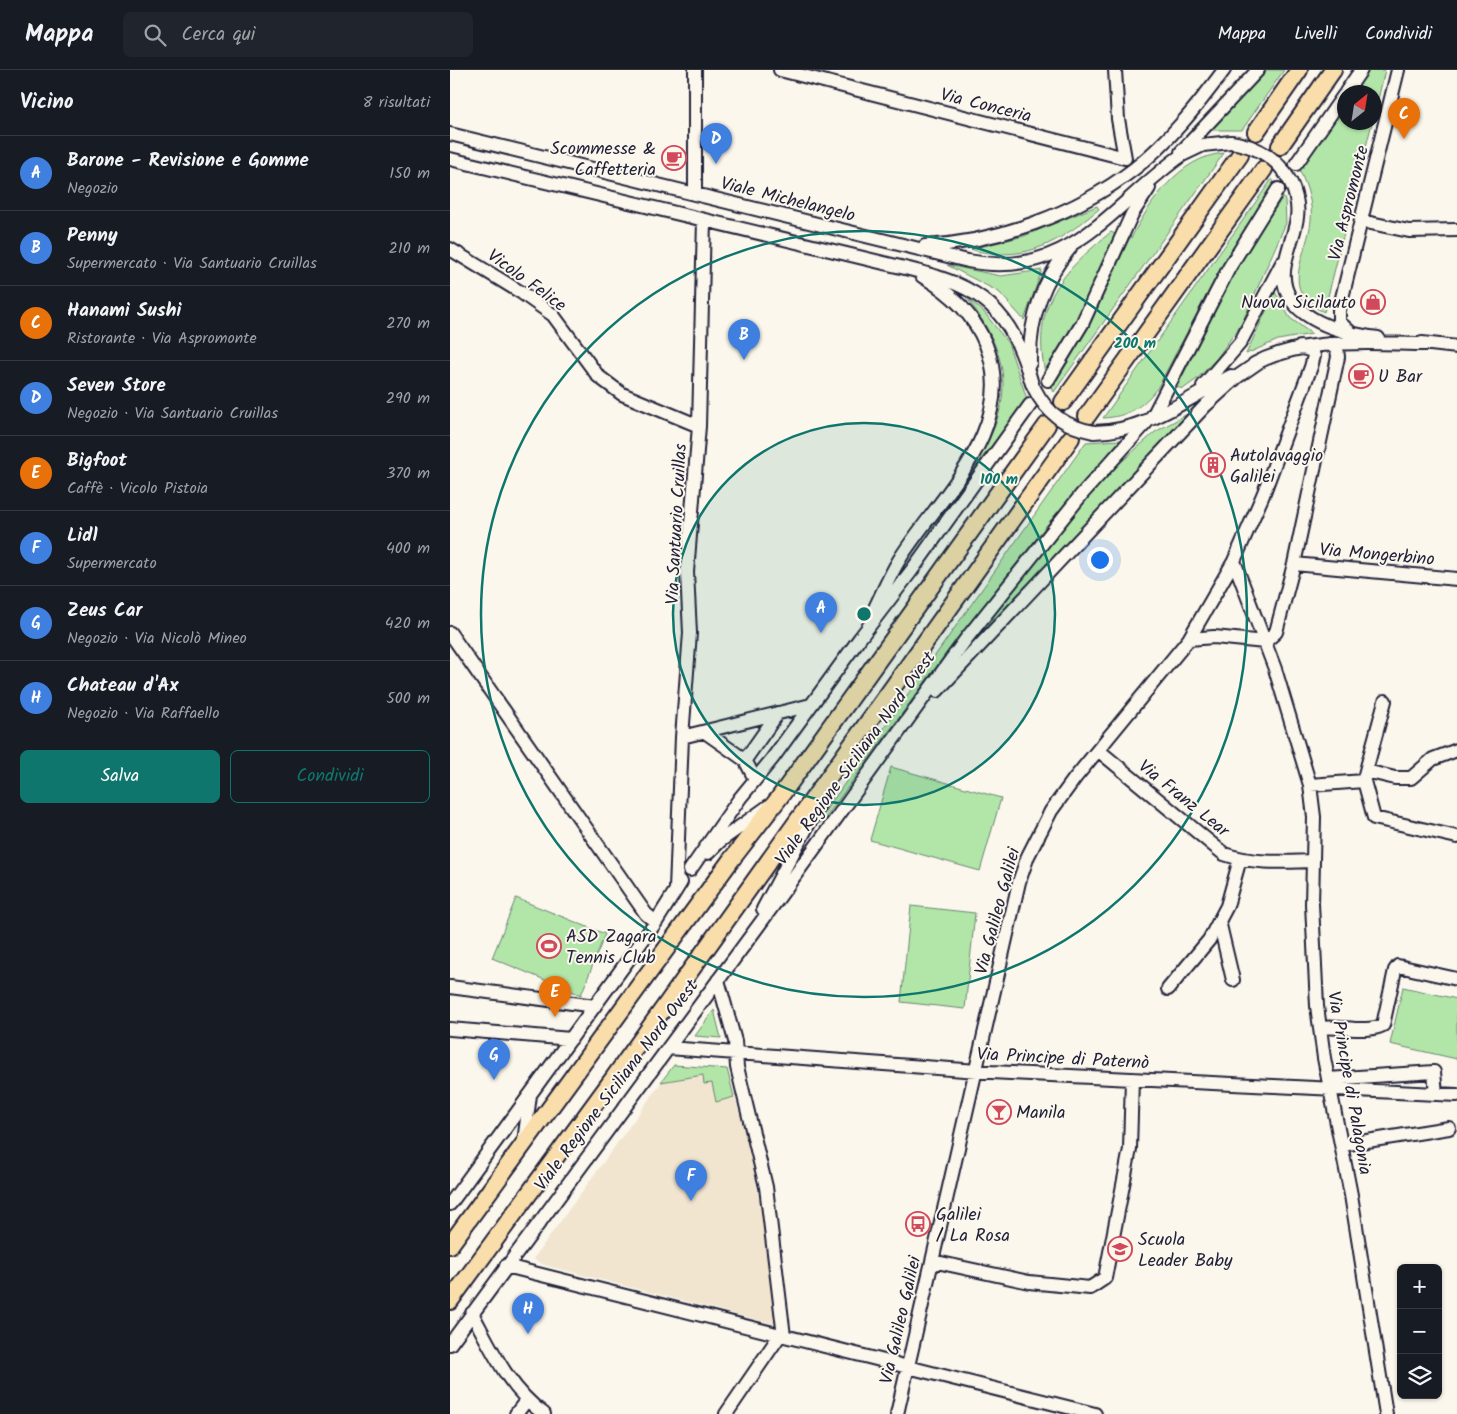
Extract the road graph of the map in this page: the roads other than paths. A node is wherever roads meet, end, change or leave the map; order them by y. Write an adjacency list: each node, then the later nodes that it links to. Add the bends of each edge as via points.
1 (695, 70): 25 (street)
2 (780, 70): 18 (street, Via Conceria)
3 (1115, 70): 18 (street)
4 (1224, 70): 12 (street)
5 (1234, 70): 12 (street)
6 (1258, 70): 22 (street)
7 (1299, 70): 14 (main road)
8 (1333, 70): 16 (main road)
9 (1361, 70): 11 (street)
10 (1398, 70): 27 (street, Via Aspromonte)
11 (1351, 85)
12 (1199, 104): 21 (street)
13 (1337, 105): 20 (street)
14 (1256, 132)
15 (450, 134): 25 (street, Viale Michelangelo)
16 (1280, 146)
17 (1235, 149): 22 (street, via 1214,143 1182,155); 32 (street, bridge, via 1251,146 1266,154 1291,183 1298,204 1298,218); 43 (main road)
18 (1125, 158): 21 (street)
19 (450, 159): 26 (street)
20 (1296, 164)
21 (1135, 169): 30 (street, via 1070,207 1020,227 966,242)
22 (1165, 169): 29 (street); 40 (street, via 1132,214 1082,324)
23 (1264, 169): 45 (main road)
24 (1278, 189): 46 (street, Viale Regione Siciliana Nord Ovest, via 1229,268)
25 (695, 194): 30 (street, Viale Michelangelo)
26 (704, 220): 33 (street); 48 (street, Via Santuario Cruillas)
27 (1361, 221): 28 (street, via 1409,231); 34 (street, Via Aspromonte, via 1338,316 1342,326)
28 (1457, 230)
29 (1075, 243): 30 (street, Viale Michelangelo, via 1045,258 1009,266 981,263); 41 (street, via 1054,270 1037,309 1030,350)
30 (914, 247)
31 (450, 249): 48 (street, Vicolo Felice, via 553,316 598,376 622,394)
32 (1288, 252): 34 (street, via 1284,283 1300,311 1324,324); 42 (street, via 1236,349)
33 (909, 269): 41 (street, via 958,283 989,304 1014,334); 54 (street, via 951,296 977,328 991,361 993,401 986,429 974,453 900,558)
34 (1357, 335): 36 (street)
35 (1329, 344): 36 (street); 37 (street); 51 (street, via 1337,349 1338,356)
36 (1430, 344): 38 (street)
37 (1300, 347): 39 (street); 50 (street, Via Galileo Galilei, via 1312,350 1311,367 1263,495)
38 (1457, 347)
39 (1260, 361): 42 (street); 66 (street, via 1206,405 952,673)
40 (1048, 380)
41 (1033, 386): 46 (street, bridge, via 1044,406 1059,420 1076,428 1094,432 1127,428)
42 (1193, 396): 46 (street)
43 (1063, 402)
44 (1030, 405): 54 (street)
45 (1088, 416)
46 (1150, 419): 66 (street, Viale Regione Siciliana Nord Ovest, via 1082,494 1009,583)
47 (1047, 425): 70 (main road)
48 (699, 426): 61 (street, Via Santuario Cruillas, via 688,572 690,633)
49 (1072, 438): 62 (main road, Viale Regione Siciliana Nord Ovest)
50 (1234, 561): 55 (street, Via Galileo Galilei); 56 (street, Via Principe di Palagonia)
51 (1294, 564): 52 (street, Via Mongerbino); 56 (street, via 1276,632)
52 (1457, 578)
53 (450, 633): 77 (street, via 646,914)
54 (860, 638): 58 (street)
55 (1189, 639): 56 (street, via 1214,637); 63 (street, Via Galileo Galilei)
56 (1265, 642): 69 (street, Via Principe di Palagonia)
57 (1385, 701): 67 (street)
58 (811, 705): 59 (street); 68 (street)
59 (778, 713): 60 (street); 65 (street)
60 (705, 732): 61 (street); 65 (street)
61 (682, 737): 75 (street, Via Santuario Cruillas)
62 (851, 745): 78 (street); 103 (main road, Viale Regione Siciliana Nord Ovest)
63 (1098, 750): 72 (street, Via Franz Lear, via 1224,854); 90 (street, Via Galileo Galilei, via 1052,811 1028,856 1019,882)
64 (1457, 750): 67 (street, via 1433,759 1411,778)
65 (744, 760): 68 (street)
66 (867, 775): 78 (street, Viale Regione Siciliana Nord Ovest)
67 (1365, 776): 69 (street); 71 (street, via 1374,818)
68 (755, 779): 74 (street)
69 (1310, 785): 73 (street, Via Principe di Palagonia, via 1314,817)
70 (779, 798): 74 (street, via 720,841); 97 (main road)
71 (1457, 838)
72 (1240, 859): 73 (street, Via Franz Lear); 76 (street, via 1227,906)
73 (1313, 861): 85 (street, Via Principe di Palagonia, via 1312,904)
74 (690, 870): 75 (street)
75 (676, 889): 77 (street)
76 (1219, 921): 81 (street); 83 (street, via 1210,940)
77 (656, 922): 84 (street)
78 (739, 953): 80 (street, Viale Regione Siciliana Nord Ovest)
79 (1457, 979): 85 (street, via 1398,966 1383,1025 1376,1029)
80 (718, 980): 88 (street, Viale Regione Siciliana Nord Ovest); 89 (street)
81 (1234, 980)
82 (450, 987): 84 (street)
83 (1168, 989)
84 (595, 1006): 87 (street)
85 (1320, 1028): 92 (street, Via Principe di Palagonia)
86 (450, 1029): 87 (street)
87 (570, 1039): 94 (street)
88 (668, 1048): 89 (street, Via Principe di Paternò); 102 (street, Viale Regione Siciliana Nord Ovest)
89 (737, 1054): 90 (street, Via Principe di Paternò); 105 (street, via 737,1067 766,1187)
90 (976, 1070): 91 (street, Via Principe di Paternò); 101 (street, Via Galileo Galilei)
91 (1132, 1079): 92 (street, Via Principe di Paternò); 101 (street, via 1130,1149 1105,1278 1090,1288 1029,1282)
92 (1330, 1084): 93 (street, Via Principe di Paternò); 93 (street, via 1434,1072); 98 (street, Via Principe di Palagonia)
93 (1436, 1094): 95 (street, Via Principe di Paternò)
94 (530, 1095): 97 (street); 99 (street)
95 (1457, 1095)
96 (1449, 1128): 98 (street)
97 (524, 1143): 100 (main road)
98 (1342, 1145): 114 (street, Via Principe di Palagonia)
99 (450, 1204)
100 (450, 1245)
101 (932, 1261): 107 (street, Via Galileo Galilei)
102 (506, 1266): 104 (street, Viale Regione Siciliana Nord Ovest); 105 (street)
103 (450, 1301)
104 (472, 1313): 106 (street, Viale Regione Siciliana Nord Ovest); 108 (street, via 508,1378)
105 (782, 1335): 107 (street); 111 (street)
106 (450, 1344)
107 (908, 1366): 112 (street, Via Galileo Galilei); 113 (street)
108 (526, 1401): 109 (street); 110 (street)
109 (516, 1414)
110 (544, 1414)
111 (726, 1414)
112 (897, 1414)
113 (1094, 1414)
114 (1386, 1414)

